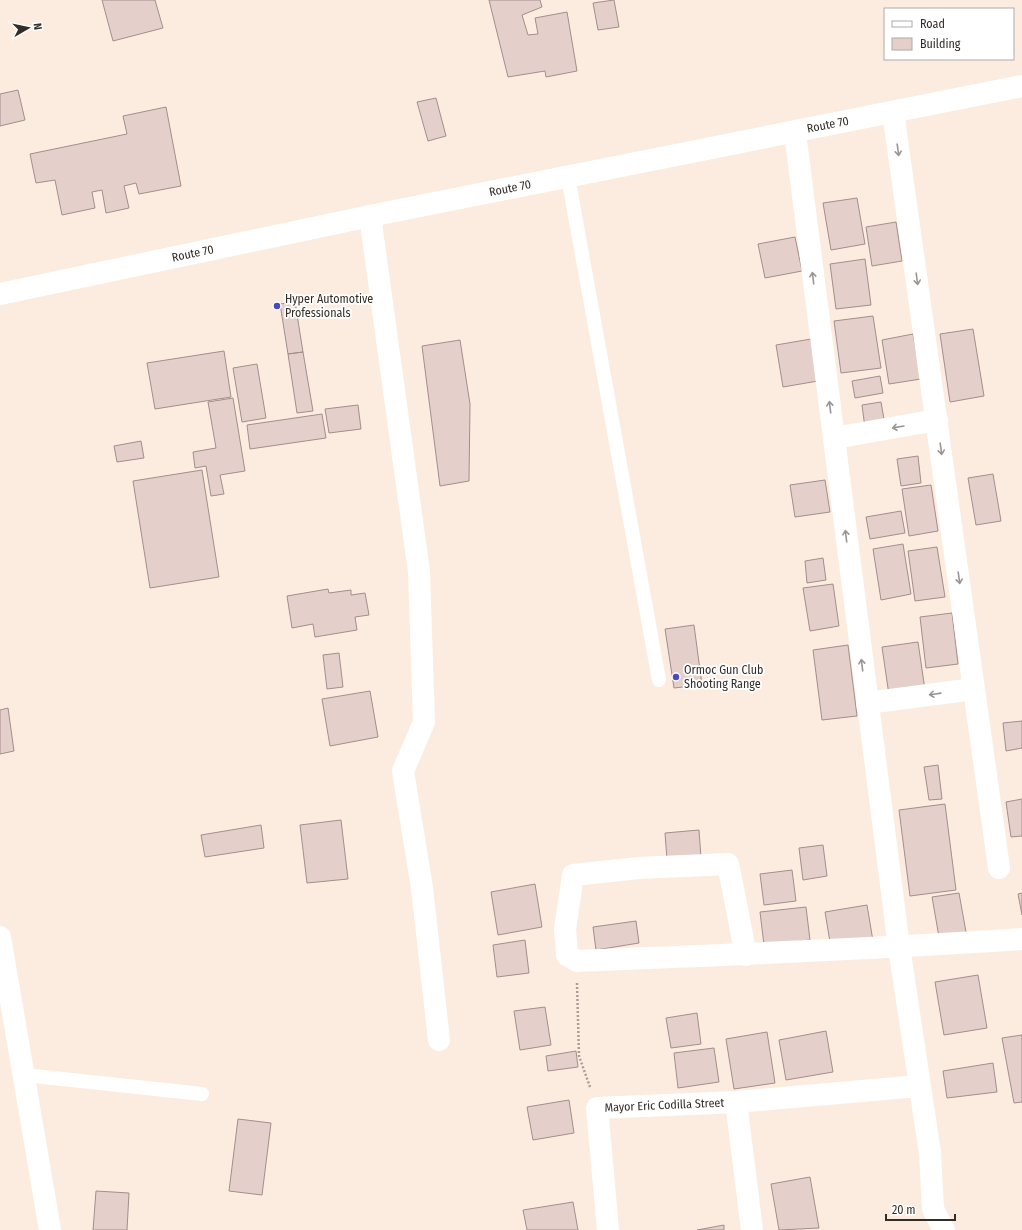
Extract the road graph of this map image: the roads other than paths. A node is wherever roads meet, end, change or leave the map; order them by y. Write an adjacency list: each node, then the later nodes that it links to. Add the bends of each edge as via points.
1 (1022, 86): 2 (main road, Route 70)
2 (893, 112): 3 (main road, Route 70); 7 (main road, one-way to 7)
3 (795, 133): 4 (main road, Route 70); 8 (main road, one-way to 3)
4 (568, 177): 5 (main road, Route 70); 9 (lane)
5 (370, 216): 6 (main road, Route 70); 17 (main road, via 419,572 424,722 403,771 422,888)
6 (1, 290)
7 (937, 420): 8 (main road, one-way to 8); 10 (main road, one-way to 10)
8 (834, 438): 11 (main road, one-way to 8)
9 (659, 680)
10 (974, 688): 11 (main road, one-way to 11); 12 (main road)
11 (867, 703): 15 (main road)
12 (999, 868)
13 (0, 937): 18 (main road)
14 (1022, 939): 15 (main road)
15 (898, 947): 16 (main road); 19 (main road)
16 (746, 955): 16 (main road, via 577,961 567,955 565,929 573,875 639,868 728,864)
17 (439, 1040)
18 (25, 1075): 20 (lane); 22 (main road)
19 (919, 1086): 21 (main road, Mayor Eric Codilla Street); 25 (main road, via 930,1153 933,1209)
20 (202, 1094)
21 (736, 1102): 23 (main road, Mayor Eric Codilla Street, via 597,1108); 24 (main road, Mayor Eric Codilla Street)
22 (50, 1230)
23 (608, 1230)
24 (752, 1230)
25 (944, 1230)

